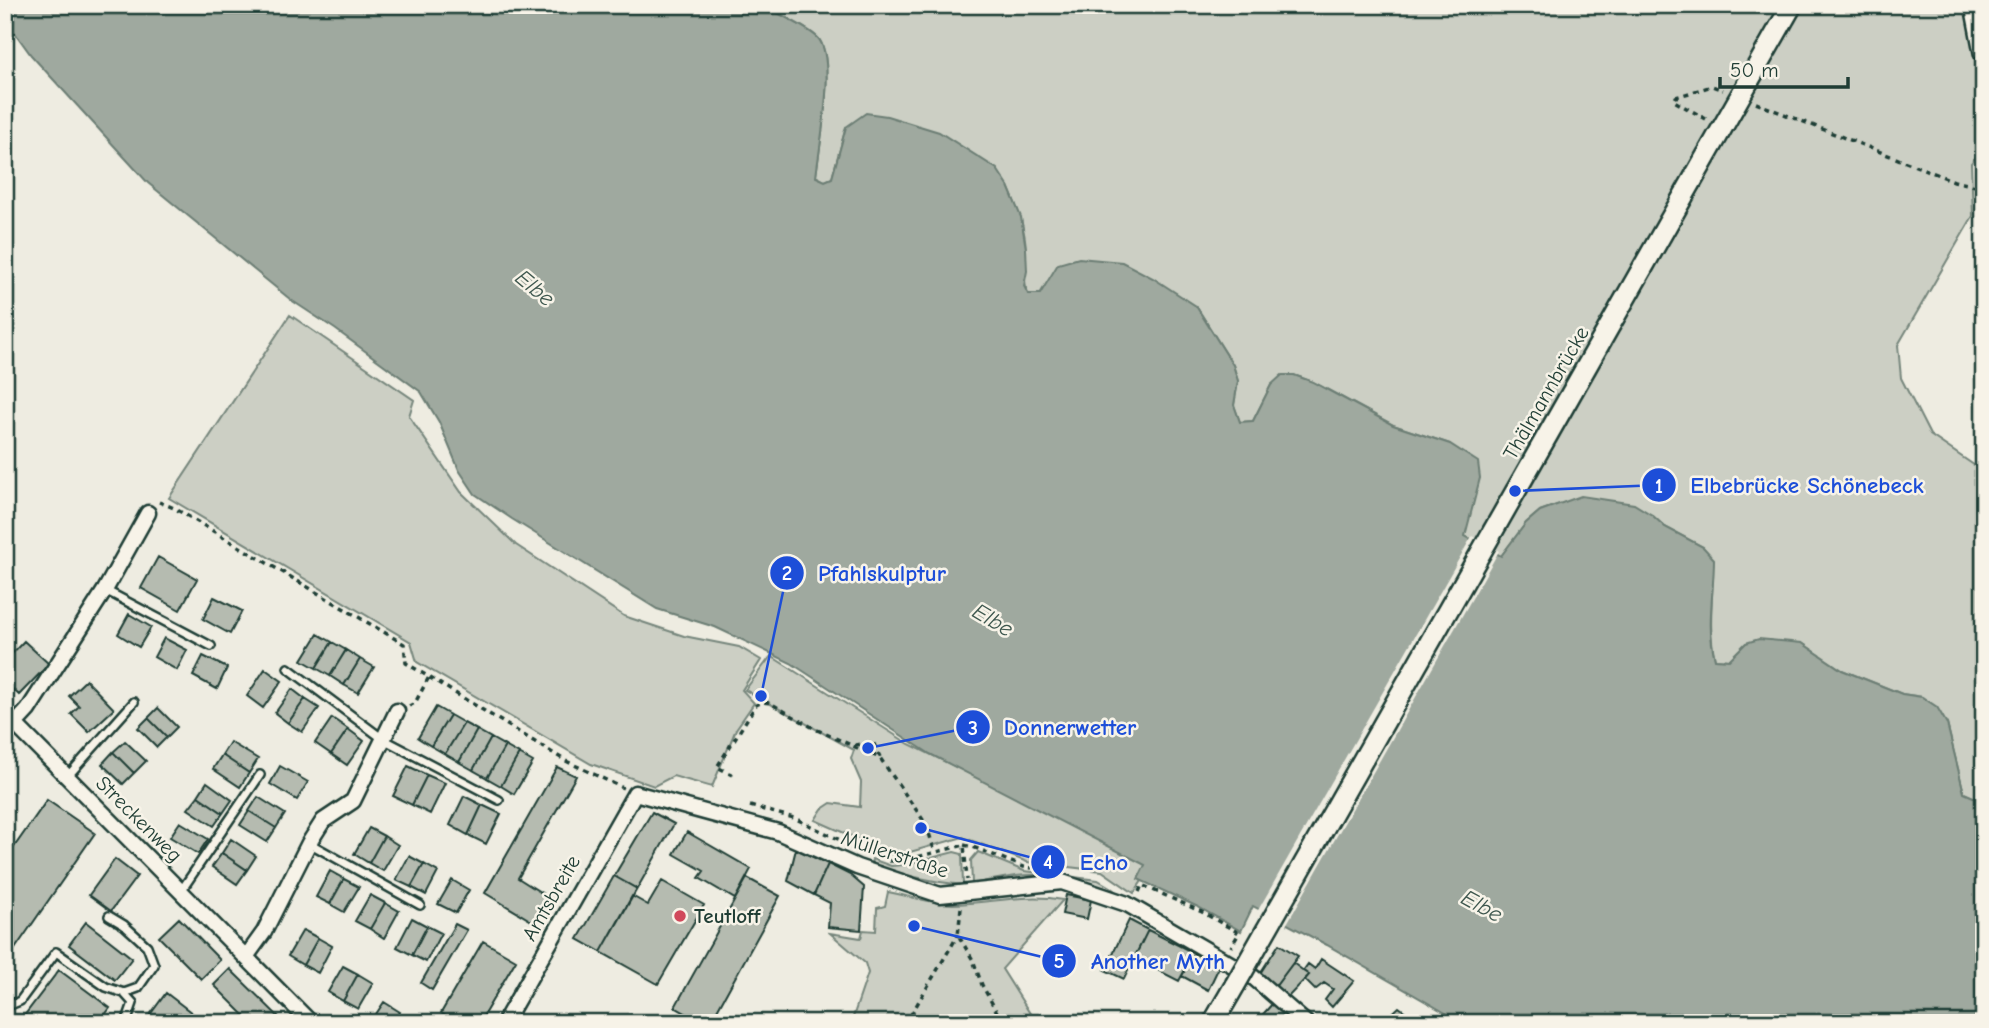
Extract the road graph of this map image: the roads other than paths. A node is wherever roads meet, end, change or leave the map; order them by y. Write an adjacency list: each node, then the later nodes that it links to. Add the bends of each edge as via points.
1 (1792, 5): 26 (street, Thälmannbrücke, bridge)
2 (1975, 5): 3 (street)
3 (1984, 52)
4 (148, 513): 5 (street, Streckenweg)
5 (105, 590): 6 (lane); 10 (street, Streckenweg, via 28,710)
6 (211, 646)
7 (288, 667): 11 (lane)
8 (134, 702): 13 (lane, Streckenweg)
9 (397, 711): 11 (street)
10 (10, 719): 13 (street, Streckenweg)
11 (383, 739): 15 (lane); 16 (street, via 353,801 323,821)
12 (260, 775): 17 (lane, Streckenweg)
13 (67, 777): 17 (street, Streckenweg)
14 (635, 793): 25 (street, Amtsbreite); 27 (street, Müllerstraße, via 778,832 857,867 940,895 1062,882 1127,904 1253,977)
15 (499, 800)
16 (309, 843): 18 (lane); 20 (street, via 264,932)
17 (181, 891): 20 (street, Streckenweg)
18 (420, 905)
19 (109, 916): 21 (lane, via 147,946 154,965 138,988)
20 (246, 957): 24 (street, Streckenweg)
21 (124, 993): 22 (lane, via 106,987 56,952 20,1001); 23 (lane, via 133,1003)
22 (5, 1007)
23 (126, 1023)
24 (311, 1023)
25 (504, 1023)
26 (1213, 1023)
27 (1306, 1023)

